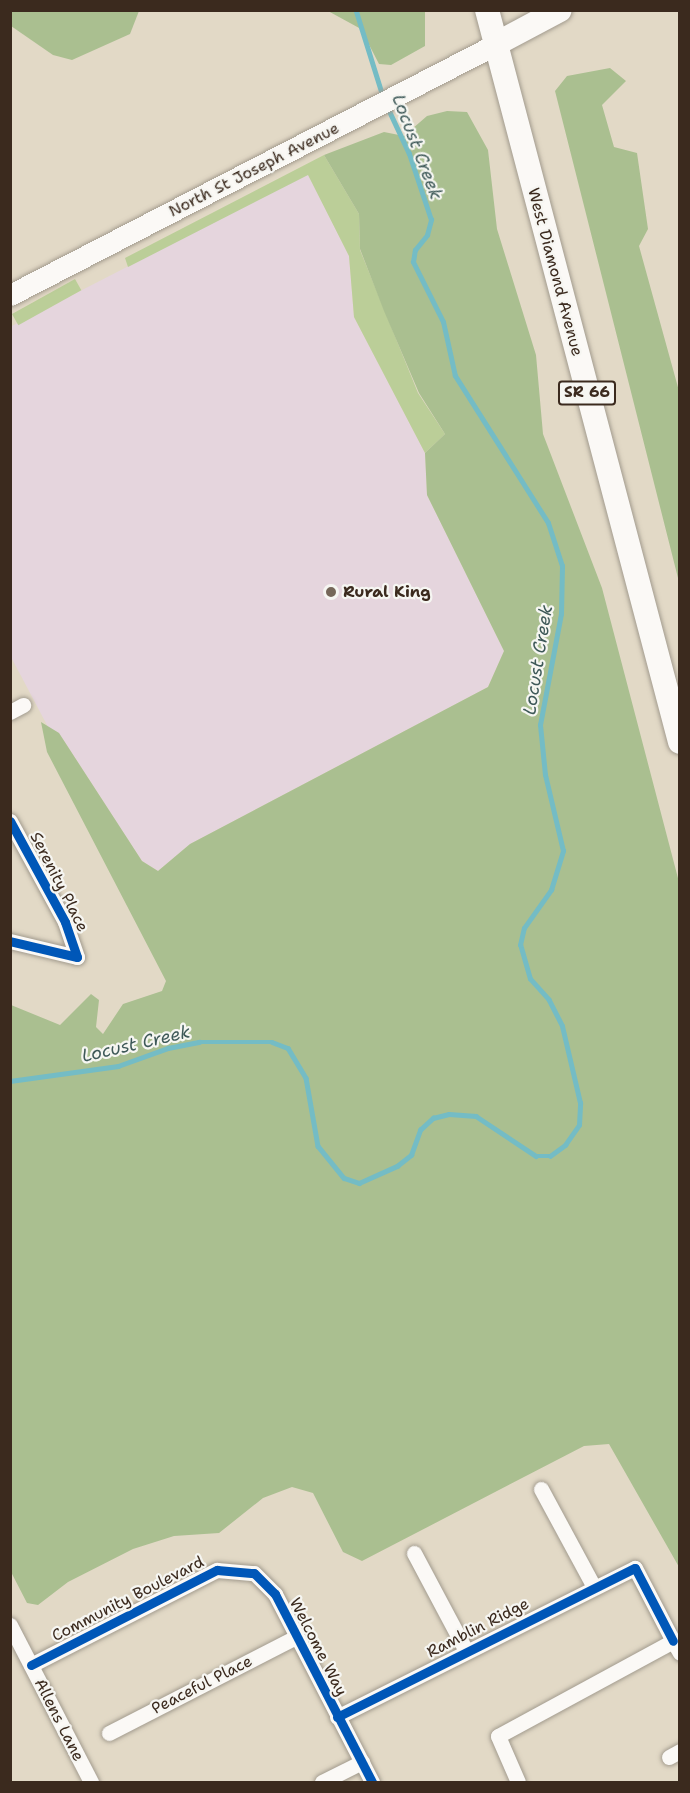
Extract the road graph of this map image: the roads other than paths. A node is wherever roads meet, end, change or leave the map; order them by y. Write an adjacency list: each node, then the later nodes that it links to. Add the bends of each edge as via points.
1 (487, 10): 3 (main road, West Diamond Avenue / SR 66)
2 (560, 10): 3 (main road)
3 (496, 44): 4 (main road, North St Joseph Avenue); 5 (main road, West Diamond Avenue / SR 66)
4 (10, 295)
5 (680, 742)
6 (10, 821): 7 (street, Serenity Place, via 65,922 77,957)
7 (10, 941)
8 (541, 1489): 11 (street)
9 (414, 1553): 15 (street)
10 (240, 1569): 13 (street, Welcome Way, via 265,1582); 16 (street, Community Boulevard, via 217,1570)
11 (594, 1587): 14 (street, Ramblin Ridge, via 635,1568); 15 (street, Ramblin Ridge)
12 (10, 1625): 16 (street, Allens Lane)
13 (296, 1637): 17 (street, Welcome Way); 18 (street, Peaceful Place)
14 (676, 1647): 23 (street, via 498,1736)
15 (466, 1651): 17 (street, Ramblin Ridge)
16 (31, 1665): 20 (street, Allens Lane)
17 (337, 1718): 19 (street, Welcome Way)
18 (109, 1733)
19 (362, 1762): 21 (street); 22 (street, Welcome Way)
20 (92, 1782)
21 (322, 1782)
22 (372, 1782)
23 (518, 1782)

